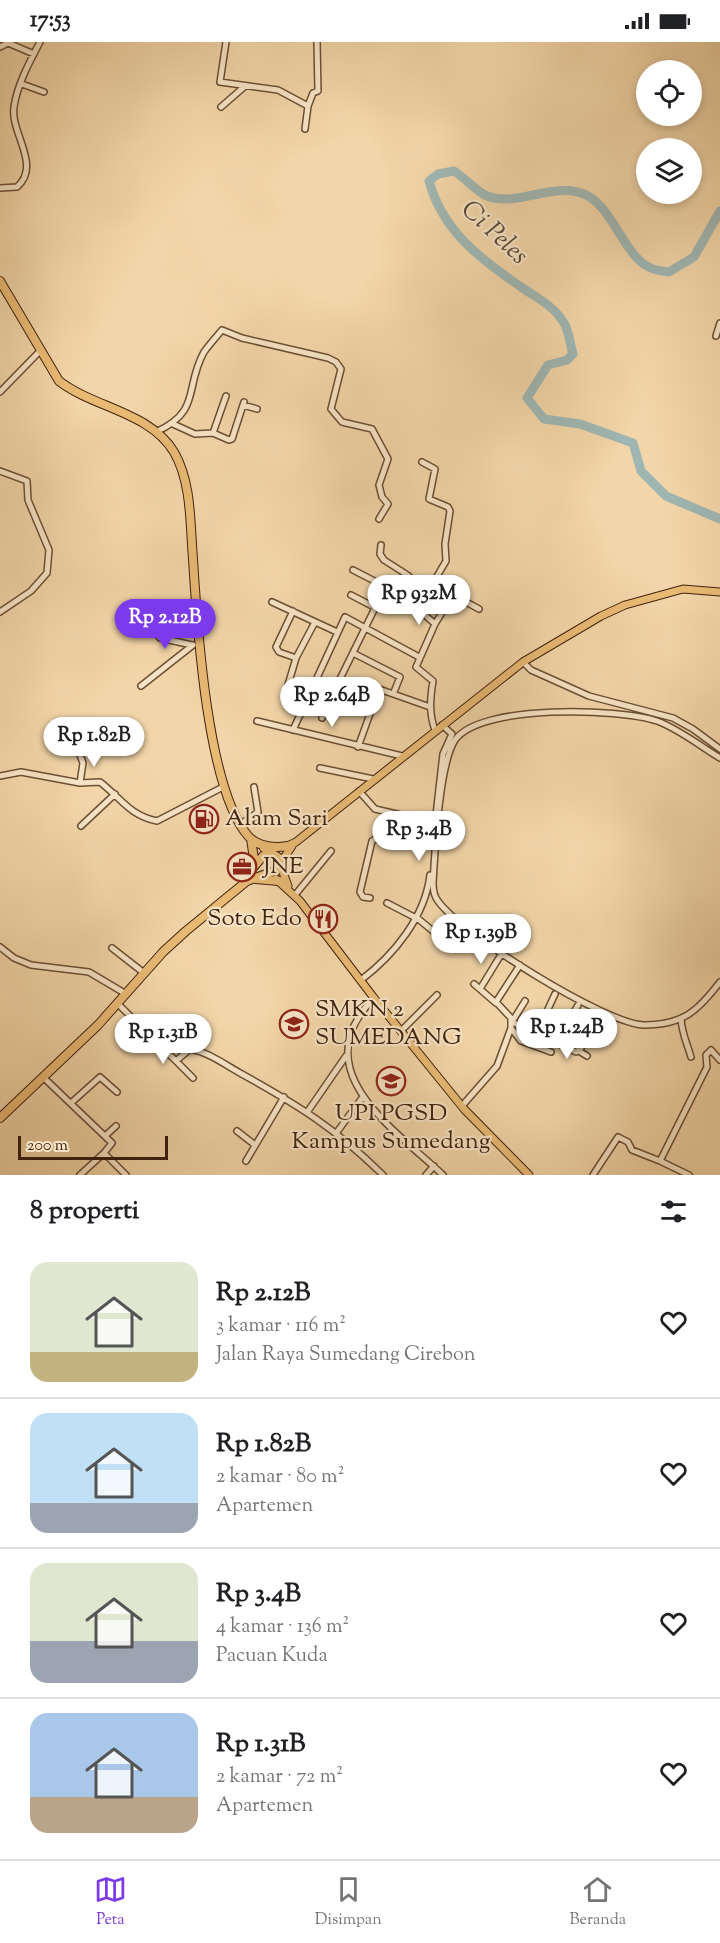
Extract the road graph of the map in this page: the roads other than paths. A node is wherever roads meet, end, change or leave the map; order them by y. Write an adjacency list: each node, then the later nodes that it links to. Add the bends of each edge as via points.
1 (40, 42): 5 (street)
2 (226, 42): 7 (street, via 220,82)
3 (317, 42): 10 (street, via 318,91 313,93)
4 (0, 47): 5 (street, via 8,43)
5 (34, 54): 6 (street)
6 (22, 84): 8 (street); 12 (street, via 14,119 26,158 26,173 17,187)
7 (244, 87): 9 (street); 10 (street, via 278,90)
8 (44, 92)
9 (221, 106)
10 (308, 106): 11 (street)
11 (305, 129)
12 (0, 188)
13 (0, 281): 16 (highway)
14 (720, 323): 15 (street)
15 (716, 336)
16 (40, 351): 17 (street); 21 (highway, via 53,373 70,389)
17 (0, 392)
18 (226, 396): 22 (street)
19 (257, 409): 22 (street, via 244,403 232,439)
20 (173, 424): 21 (street); 22 (street, via 195,434); 25 (street, via 183,415 204,353 222,330 328,358 341,369 331,409 342,422 372,429 388,459 379,485 388,504)
21 (156, 432): 43 (highway, via 174,453 186,486)
22 (213, 433)
23 (422, 462): 32 (street, via 435,469 429,499 450,508 446,561)
24 (0, 471): 38 (street, via 27,482 28,500 49,550 49,560 42,581)
25 (379, 519)
26 (381, 545): 30 (street, via 384,560 409,576)
27 (352, 570): 28 (street)
28 (390, 589): 30 (street); 35 (street, via 382,605)
29 (720, 592): 47 (main road, via 683,589 625,605)
30 (409, 593): 32 (street)
31 (351, 595): 35 (street)
32 (423, 600): 40 (street, via 426,616)
33 (272, 602): 37 (street)
34 (134, 606): 43 (street, via 155,620 160,638)
35 (375, 608): 41 (street)
36 (478, 609): 40 (street, via 453,595)
37 (293, 611): 39 (street); 46 (street, via 276,647)
38 (0, 612)
39 (315, 622): 42 (street); 46 (street)
40 (435, 624): 45 (street)
41 (365, 629): 42 (street, via 345,617); 44 (street); 45 (street)
42 (337, 632): 51 (street)
43 (196, 645): 48 (street); 67 (highway)
44 (353, 653): 49 (street); 50 (street, via 400,677)
45 (419, 657): 52 (street, via 416,667 433,681)
46 (296, 658): 51 (street, via 285,695)
47 (523, 663): 55 (main road); 59 (street, via 596,699 673,718)
48 (141, 686)
49 (336, 687)
50 (394, 692): 52 (street); 58 (street, via 379,689)
51 (303, 704): 53 (street, via 325,710); 56 (street)
52 (430, 707): 57 (street)
53 (322, 718)
54 (257, 721): 56 (street)
55 (442, 725): 57 (main road); 87 (street, via 452,737 443,754 428,895)
56 (293, 730): 58 (street)
57 (435, 730): 61 (main road)
58 (358, 747): 61 (street)
59 (720, 749)
60 (80, 755): 66 (street)
61 (402, 756): 65 (main road)
62 (720, 758): 91 (street, via 658,722 634,717 536,713 477,724 461,734 452,746 447,764 434,893 448,912)
63 (320, 768): 65 (street)
64 (0, 776): 66 (street, via 21,772)
65 (373, 779): 69 (main road)
66 (80, 783): 70 (street, via 100,782)
67 (223, 787): 70 (street, via 158,821 137,815); 73 (highway)
68 (254, 787): 73 (street, via 258,812)
69 (359, 790): 71 (street, via 375,809); 76 (main road)
70 (115, 794): 74 (street)
71 (387, 813): 72 (street); 85 (street, via 372,841 364,868 360,892)
72 (405, 816)
73 (241, 824): 75 (highway)
74 (81, 826)
75 (254, 843): 76 (highway); 78 (highway); 79 (highway); 82 (highway)
76 (288, 849): 78 (main road); 80 (main road); 83 (main road)
77 (331, 851): 84 (street)
78 (271, 853): 79 (highway); 80 (highway, via 277,855)
79 (261, 861): 81 (highway); 82 (highway)
80 (280, 864): 81 (highway, via 277,870); 83 (main road)
81 (267, 872): 82 (highway); 83 (main road)
82 (250, 877): 83 (highway); 93 (highway)
83 (282, 881): 84 (main road)
84 (292, 892): 94 (main road)
85 (370, 898)
86 (387, 903): 87 (street)
87 (416, 917): 88 (street); 94 (street, via 392,954)
88 (446, 942)
89 (0, 947): 98 (street, via 21,962 89,972)
90 (112, 948): 93 (street)
91 (502, 953): 92 (street); 97 (street)
92 (520, 964): 103 (street); 107 (street, via 620,1020 646,1025)
93 (144, 973): 98 (highway)
94 (361, 980): 101 (main road)
95 (720, 982): 107 (street, via 700,1008)
96 (474, 984): 97 (street)
97 (480, 989): 103 (street)
98 (126, 994): 104 (highway)
99 (437, 994): 109 (street)
100 (555, 994): 110 (street)
101 (374, 998): 109 (main road); 114 (street, via 356,1022)
102 (525, 1001): 108 (street)
103 (496, 1003): 108 (street, via 509,1015)
104 (118, 1004): 118 (street); 119 (highway)
105 (578, 1005): 111 (street)
106 (596, 1016): 112 (street)
107 (681, 1019): 116 (street, via 682,1038)
108 (511, 1025): 110 (street); 113 (street, via 521,1041); 125 (street, via 497,1066)
109 (402, 1030): 125 (main road)
110 (537, 1033): 111 (street)
111 (558, 1042): 112 (street)
112 (579, 1051): 115 (street)
113 (551, 1053)
114 (346, 1054): 123 (street); 126 (street)
115 (587, 1056)
116 (691, 1057)
117 (720, 1060): 135 (street, via 711,1050 706,1055 707,1067)
118 (176, 1061): 120 (street); 122 (street, via 188,1050 194,1050)
119 (43, 1077): 124 (street); 127 (highway)
120 (193, 1078)
121 (117, 1092): 124 (street, via 100,1077)
122 (284, 1097): 126 (street); 132 (street)
123 (362, 1098): 130 (street); 136 (street)
124 (71, 1103): 131 (street)
125 (462, 1106): 142 (main road)
126 (308, 1111): 130 (street)
127 (0, 1118)
128 (116, 1126): 131 (street)
129 (237, 1131): 132 (street)
130 (337, 1132): 139 (street)
131 (105, 1136): 133 (street, via 112,1145)
132 (255, 1145): 134 (street)
133 (104, 1153): 137 (street); 138 (street)
134 (246, 1161)
135 (660, 1161): 143 (street, via 632,1150 628,1142 618,1137); 144 (street)
136 (434, 1166): 140 (street); 141 (street)
137 (80, 1175)
138 (126, 1175)
139 (383, 1175)
140 (426, 1175)
141 (443, 1175)
142 (530, 1175)
143 (593, 1175)
144 (689, 1175)

